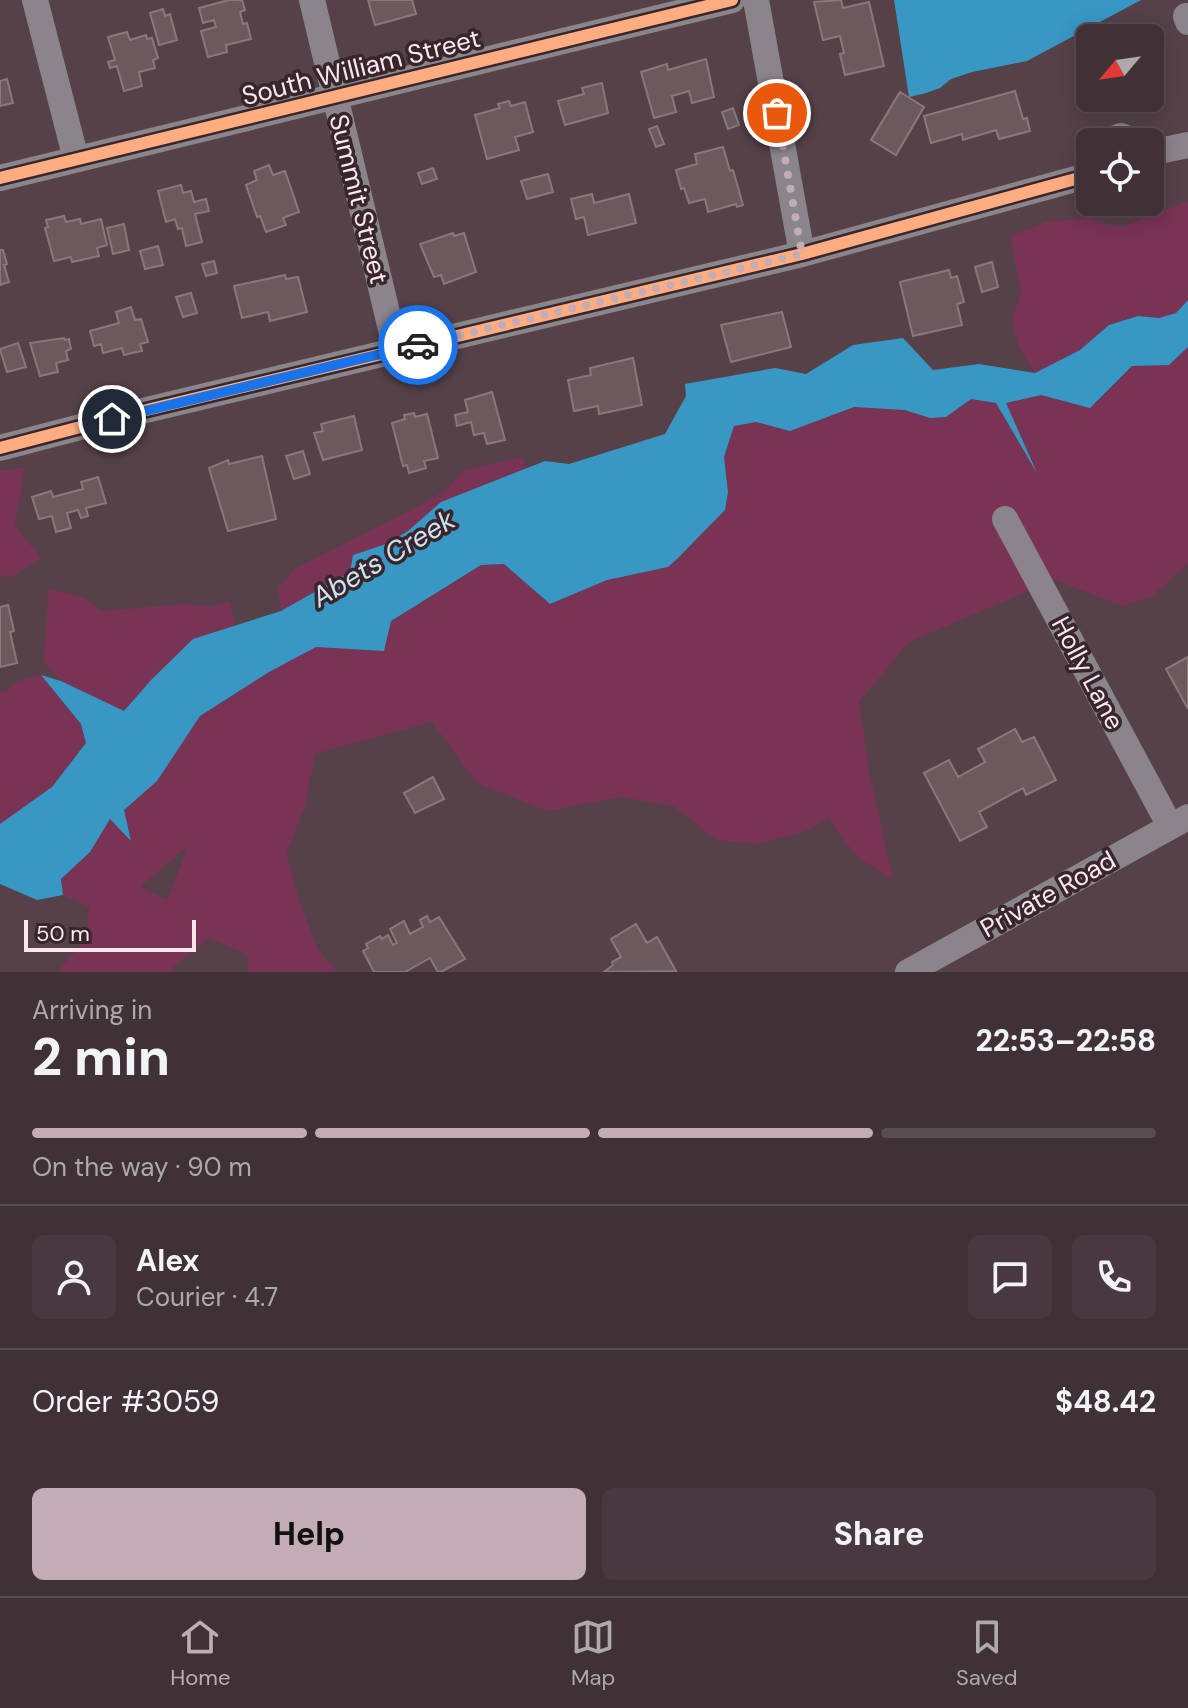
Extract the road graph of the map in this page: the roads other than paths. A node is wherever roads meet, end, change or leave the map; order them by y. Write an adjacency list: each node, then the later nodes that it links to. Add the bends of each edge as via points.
1 (35, 0): 8 (street)
2 (312, 0): 5 (street, Summit Street)
3 (732, 0): 5 (street, South William Street)
4 (756, 0): 11 (street)
5 (334, 97): 8 (street, South William Street); 12 (street, Summit Street)
6 (1188, 145): 7 (street)
7 (1164, 150)
8 (76, 159): 9 (street, South William Street)
9 (0, 178)
10 (1076, 179): 11 (street)
11 (802, 254): 12 (street)
12 (396, 350): 13 (street)
13 (0, 448)
14 (1005, 519): 15 (street, Holly Lane)
15 (1179, 822): 16 (street, Private Road)
16 (908, 972)

